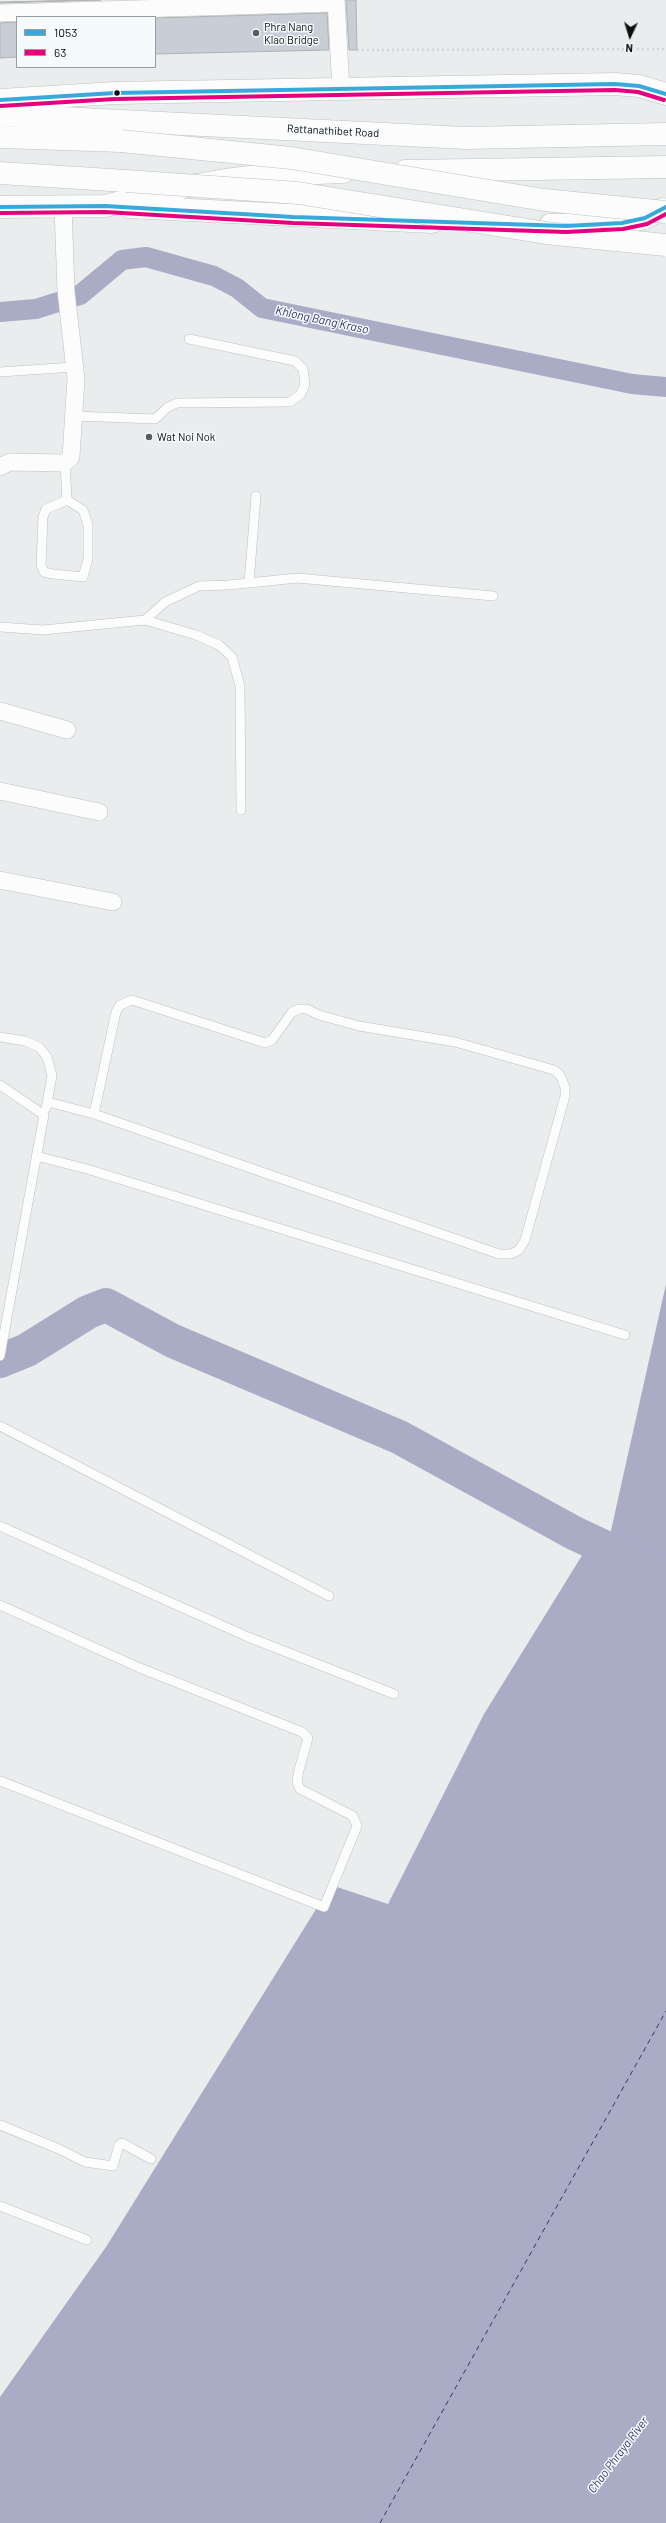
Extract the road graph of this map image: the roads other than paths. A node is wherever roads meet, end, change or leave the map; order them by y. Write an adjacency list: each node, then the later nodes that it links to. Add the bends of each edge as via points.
1 (336, 2): 2 (street); 3 (street)
2 (0, 13)
3 (341, 90): 4 (main road, via 615,84 639,86); 5 (main road, via 115,93)
4 (666, 94)
5 (0, 100)
6 (0, 115): 7 (main road, Rattanathibet Road, via 466,138)
7 (666, 134)
8 (0, 137): 15 (main road, bridge, via 121,142 291,158 544,200)
9 (666, 167): 11 (main road, via 266,175 184,187)
10 (0, 173): 16 (main road, bridge, via 298,194 546,233)
11 (105, 206): 13 (main road); 14 (main road, via 293,217 566,226 622,223 645,218)
12 (0, 207): 13 (main road)
13 (63, 207): 18 (street, via 66,291)
14 (666, 207)
15 (666, 212)
16 (666, 245)
17 (189, 339): 20 (lane, via 295,361 304,369 305,384 301,394 290,402 177,403 168,407 155,419)
18 (74, 367): 19 (lane); 20 (street)
19 (0, 372)
20 (74, 416): 21 (street, via 73,446 71,456)
21 (65, 462): 22 (street, via 10,462); 24 (lane)
22 (0, 468)
23 (256, 496): 25 (lane)
24 (67, 500): 24 (lane, via 46,509 43,517 41,565 44,572 83,577 88,559 88,525 83,510)
25 (249, 583): 26 (lane, via 297,578); 27 (lane, via 198,586 164,602)
26 (493, 596)
27 (145, 620): 28 (lane, via 43,630); 32 (lane, via 196,635 218,645 232,657 240,686)
28 (0, 627)
29 (0, 711): 30 (street)
30 (67, 730)
31 (0, 791): 33 (street)
32 (241, 810)
33 (99, 812)
34 (0, 880): 35 (street)
35 (113, 902)
36 (0, 1037): 38 (lane, via 25,1041 39,1047 47,1057 52,1076)
37 (0, 1085): 40 (lane)
38 (48, 1102): 39 (lane); 40 (lane)
39 (94, 1114): 39 (lane, via 499,1254 511,1254 519,1250 525,1240 565,1096 565,1087 560,1075 554,1070 455,1042 359,1026 307,1009 292,1012 272,1040 265,1043 132,1000 120,1005 116,1012)
40 (44, 1115): 41 (lane)
41 (36, 1156): 42 (lane, via 87,1169); 43 (lane)
42 (625, 1335)
43 (0, 1356)
44 (0, 1426): 46 (lane)
45 (0, 1526): 48 (lane, via 248,1637)
46 (329, 1596)
47 (0, 1605): 49 (lane, via 140,1668 302,1732 308,1738 297,1782 300,1789 354,1816 357,1826 324,1907)
48 (394, 1694)
49 (0, 1781)
50 (0, 2125): 51 (lane, via 85,2162 113,2166 119,2144 122,2143)
51 (151, 2159)
52 (0, 2206): 53 (lane)
53 (88, 2240)

